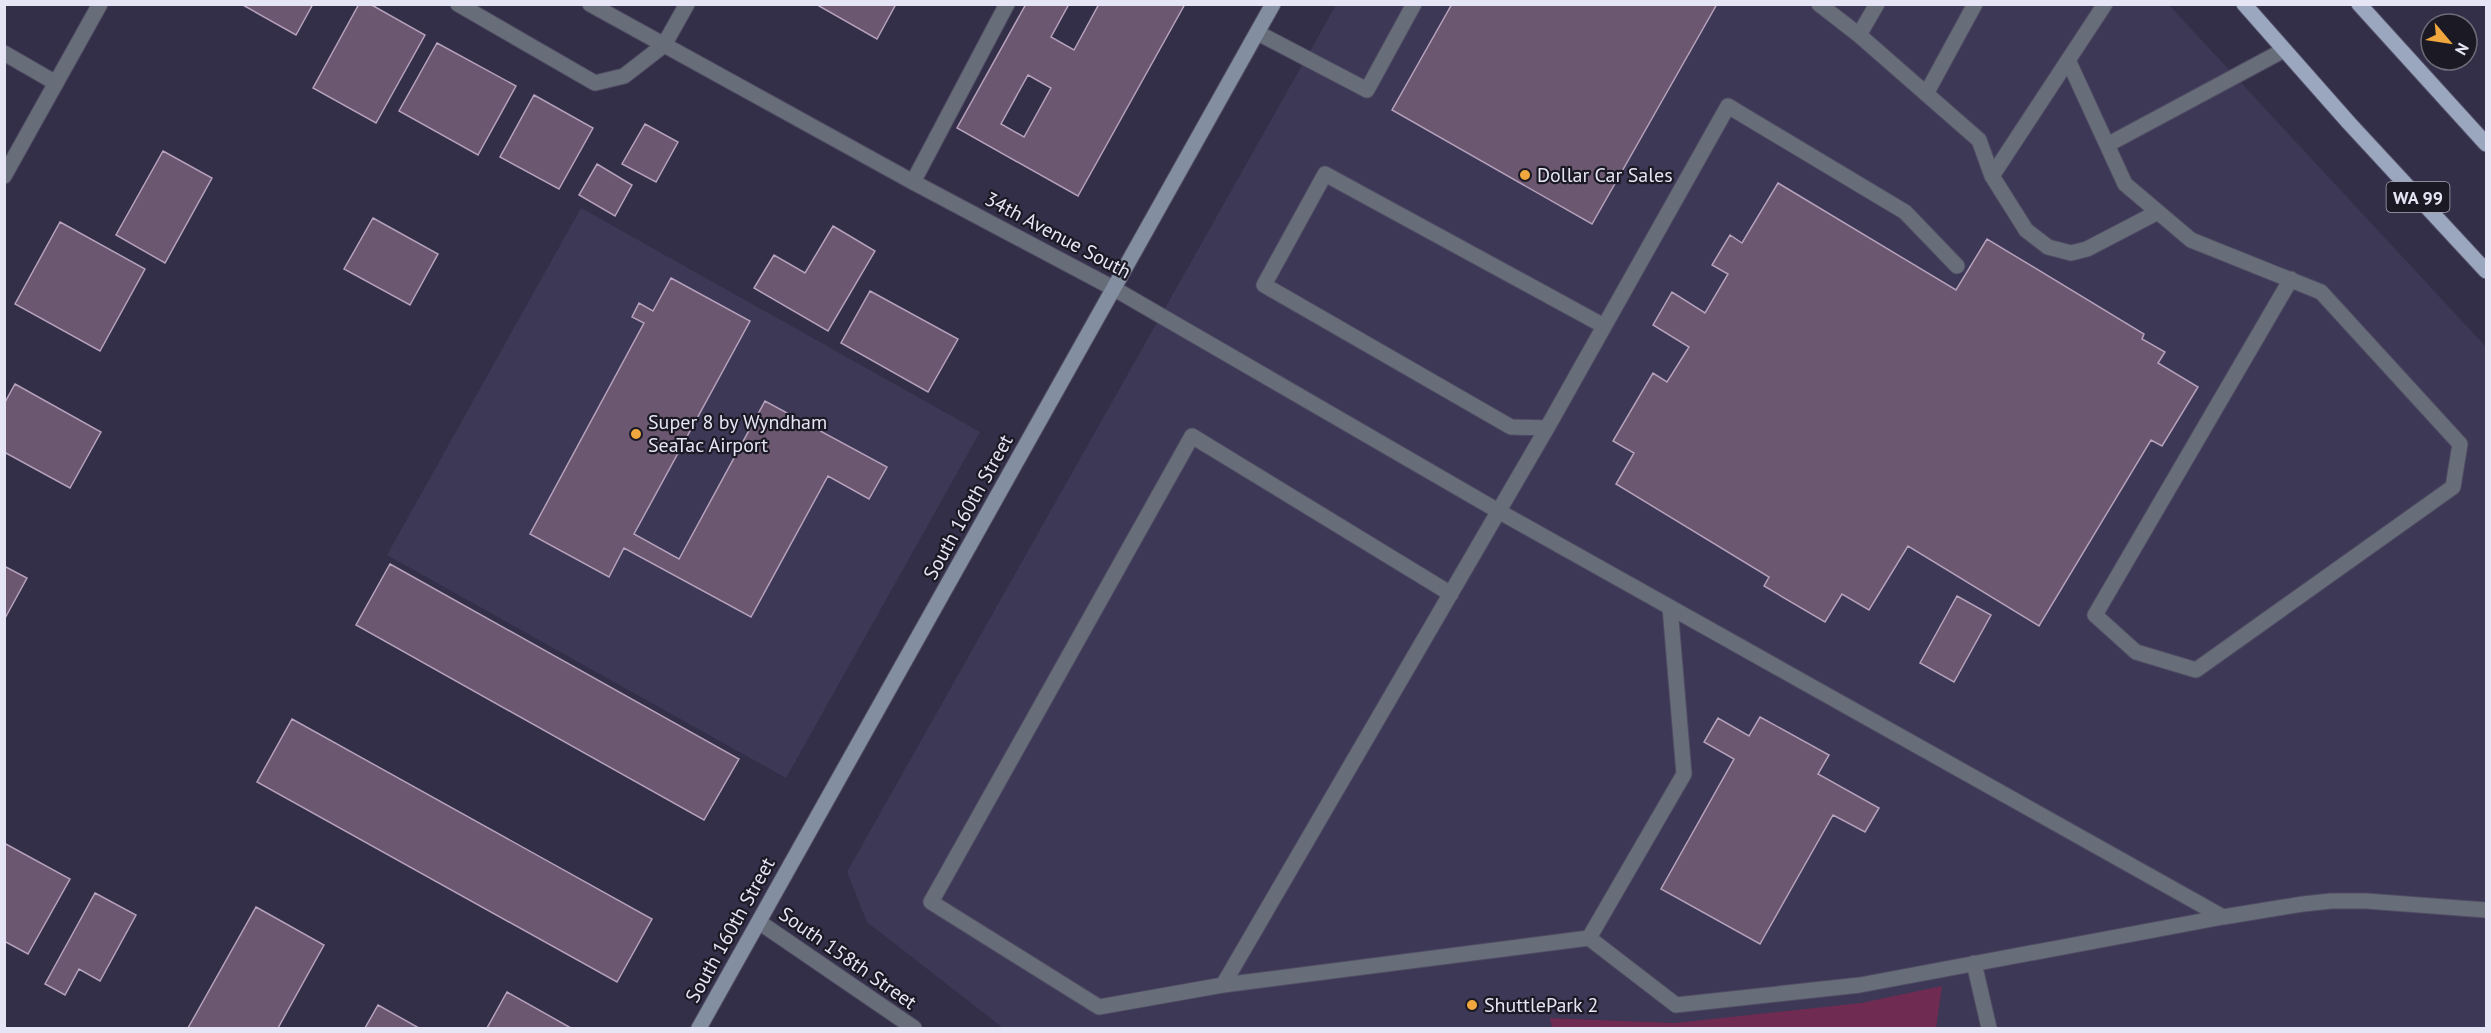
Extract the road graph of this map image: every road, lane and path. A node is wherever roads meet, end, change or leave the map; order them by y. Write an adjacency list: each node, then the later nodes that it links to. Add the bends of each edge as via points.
1 (100, 4): 20 (street)
2 (458, 4): 16 (street, via 595,83 624,76)
3 (591, 4): 16 (street, 34th Avenue South)
4 (687, 4): 16 (street)
5 (1007, 4): 26 (street)
6 (1274, 4): 14 (main road, South 160th Street)
7 (1414, 4): 14 (street, via 1367,90)
8 (1819, 4): 15 (street)
9 (1877, 4): 15 (street)
10 (1975, 4): 21 (street)
11 (2105, 4): 19 (street)
12 (2244, 4): 17 (main road, WA 99)
13 (2359, 4): 22 (main road)
14 (1257, 33): 31 (main road, South 160th Street)
15 (1859, 35): 21 (street)
16 (664, 45): 26 (street, 34th Avenue South)
17 (2284, 50): 23 (street); 29 (main road, WA 99)
18 (4, 53): 20 (street)
19 (2068, 60): 23 (street); 25 (street)
20 (56, 83): 24 (street)
21 (1926, 94): 25 (street, via 1979,140)
22 (2487, 144)
23 (2108, 145): 27 (street, via 2125,184)
24 (4, 176)
25 (1992, 176): 27 (street, via 2026,230 2048,247 2071,253 2087,249)
26 (913, 182): 31 (street, 34th Avenue South)
27 (2158, 212): 30 (street, via 2191,240)
28 (1957, 266): 32 (street, via 1905,212 1728,106)
29 (2487, 271)
30 (2291, 279): 30 (street, via 2096,615 2136,652 2196,670 2453,488 2460,444 2321,292)
31 (1113, 288): 34 (street, 34th Avenue South); 39 (main road, South 160th Street)
32 (1604, 326): 33 (street); 33 (street, via 1325,174 1264,285 1511,427)
33 (1547, 428): 34 (street)
34 (1500, 512): 35 (street); 36 (street, 34th Avenue South)
35 (1451, 594): 42 (street); 42 (street, via 1192,435 932,902 1099,1007)
36 (1670, 607): 38 (street, 34th Avenue South); 40 (street, via 1683,774)
37 (2487, 910): 38 (street, via 2331,901)
38 (2223, 917): 41 (street)
39 (759, 922): 43 (main road, South 160th Street); 44 (street, South 158th Street)
40 (1589, 938): 41 (street, via 1676,1005 1860,985); 42 (street)
41 (1974, 963): 45 (street)
42 (1223, 986)
43 (699, 1029)
44 (914, 1029)
45 (1989, 1029)

